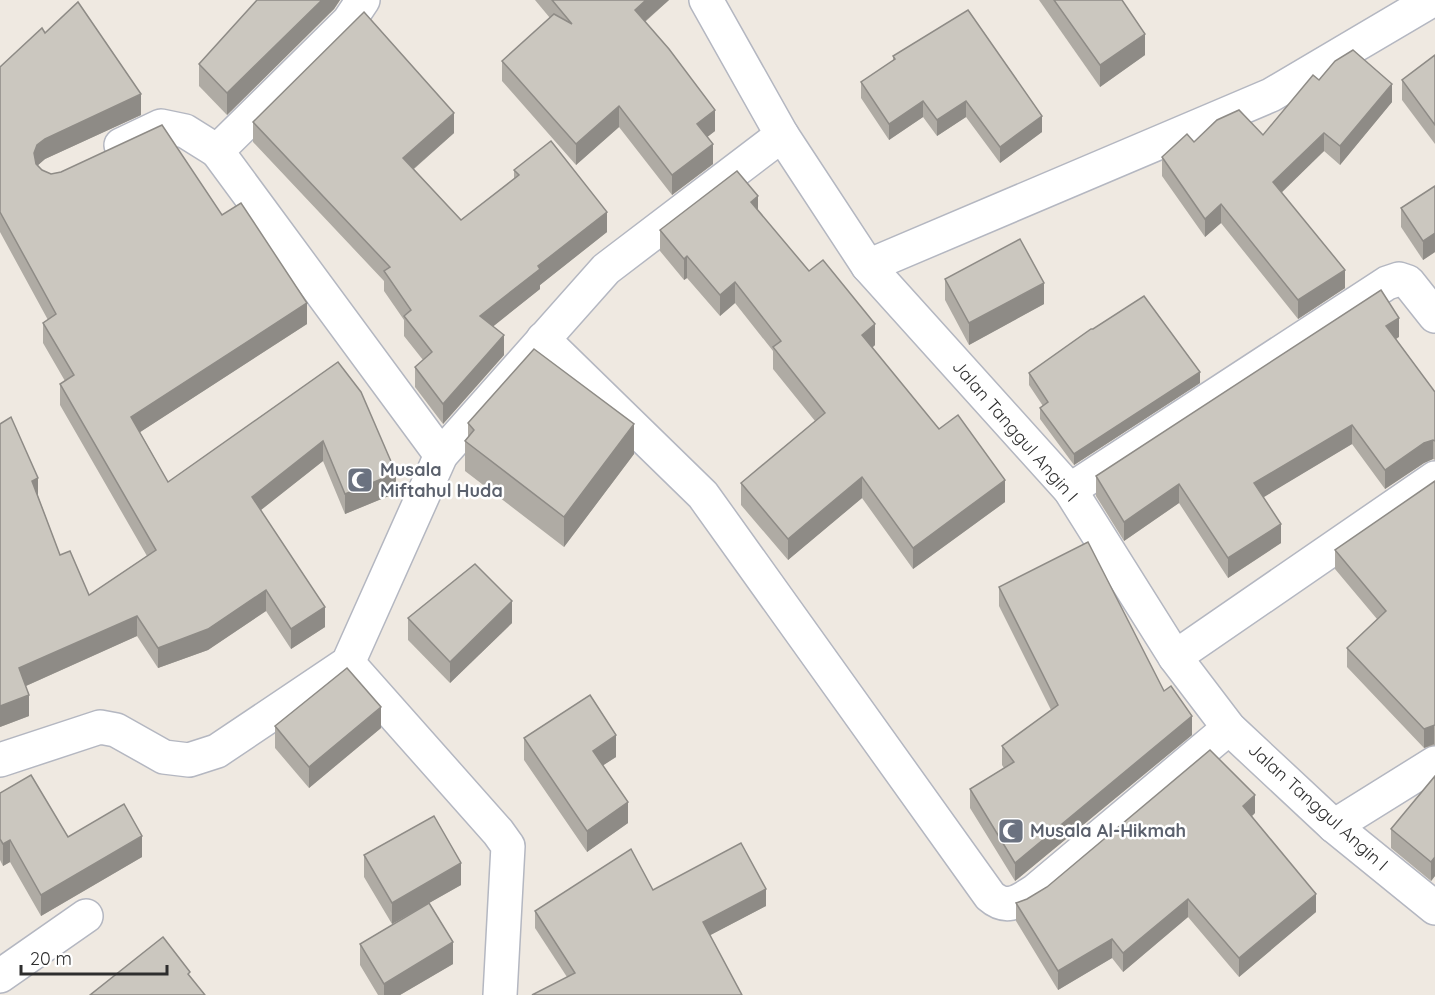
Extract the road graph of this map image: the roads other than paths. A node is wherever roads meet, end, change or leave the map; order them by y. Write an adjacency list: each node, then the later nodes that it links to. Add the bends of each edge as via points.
1 (363, 0): 5 (street, via 350,21)
2 (706, 0): 4 (street, Jalan Tanggul Angin I)
3 (1431, 0): 7 (street, via 1271,95)
4 (782, 135): 7 (street, Jalan Tanggul Angin I); 9 (street, via 606,269)
5 (216, 151): 6 (street, via 185,131 161,126); 10 (street)
6 (96, 156)
7 (868, 266): 12 (street, Jalan Tanggul Angin I)
8 (1435, 316): 12 (street, via 1408,282 1399,279 1387,283)
9 (543, 339): 10 (street); 15 (street, via 703,495 997,903 1009,904 1035,891)
10 (441, 455): 14 (street)
11 (1435, 478): 13 (street)
12 (1070, 490): 13 (street, Jalan Tanggul Angin I)
13 (1175, 657): 15 (street, Jalan Tanggul Angin I)
14 (348, 663): 16 (street, via 217,751 189,760 164,757 116,730 100,728); 22 (street, via 508,846)
15 (1229, 728): 18 (street, Jalan Tanggul Angin I)
16 (0, 760)
17 (1435, 763): 18 (street)
18 (1334, 826): 19 (street, Jalan Tanggul Angin I)
19 (1435, 908)
20 (86, 916): 21 (street)
21 (0, 976)
22 (500, 995)

